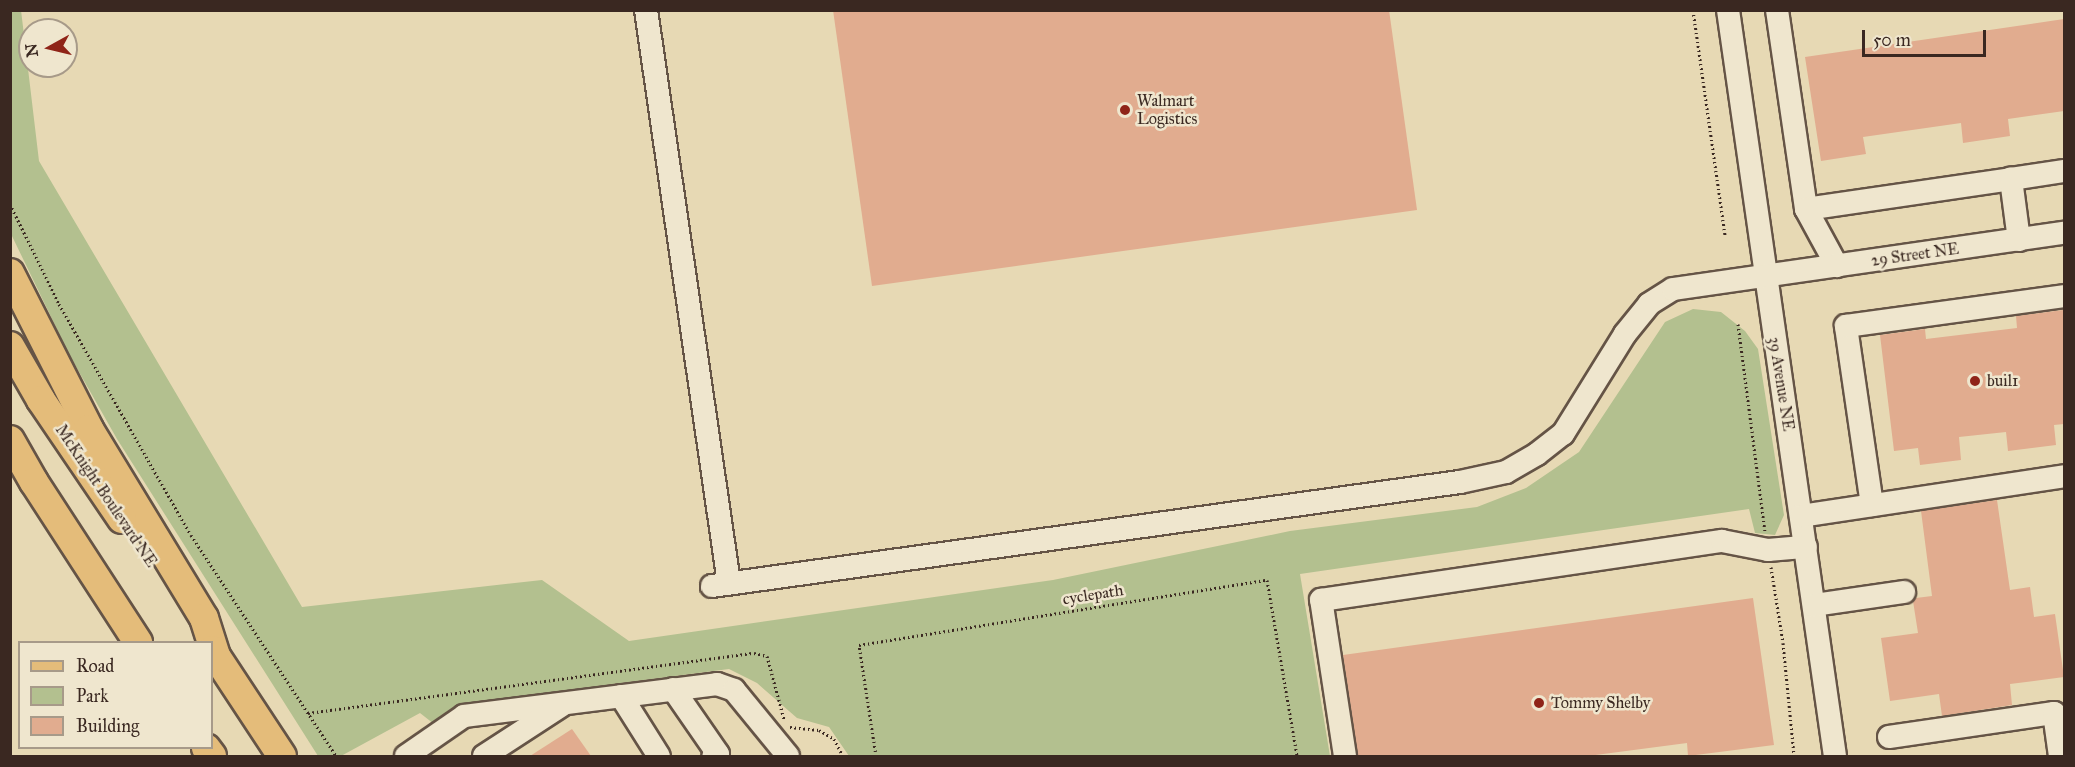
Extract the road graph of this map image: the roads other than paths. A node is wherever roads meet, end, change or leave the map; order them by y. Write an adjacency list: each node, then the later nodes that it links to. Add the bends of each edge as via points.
1 (646, 10): 11 (street, 29 Street NE, via 721,584 1460,483 1506,472 1563,434 1624,334 1649,304 1673,289)
2 (1728, 10): 11 (street, 39 Avenue NE)
3 (1777, 10): 6 (street)
4 (2064, 171): 5 (street)
5 (2011, 178): 6 (street); 8 (street)
6 (1806, 209): 9 (street)
7 (2064, 233): 8 (street, 29 Street NE)
8 (2019, 240): 9 (street, 29 Street NE)
9 (1837, 266): 11 (street, 29 Street NE)
10 (10, 273): 25 (main road, via 89,429 204,618)
11 (1765, 276): 19 (street, 39 Avenue NE)
12 (2064, 296): 18 (street, via 1846,327)
13 (10, 346): 24 (main road, McKnight Boulevard NE, via 41,400)
14 (10, 440): 17 (main road)
15 (10, 464): 17 (main road)
16 (2064, 476): 18 (street)
17 (34, 482): 23 (main road)
18 (1872, 505): 19 (street)
19 (1801, 516): 20 (street, 39 Avenue NE)
20 (1806, 547): 22 (street, 39 Avenue NE); 37 (street, via 1768,550 1722,541 1321,600)
21 (1904, 592): 22 (street)
22 (1814, 605): 38 (street, 39 Avenue NE)
23 (137, 641)
24 (205, 641)
25 (210, 641)
26 (213, 652): 31 (main road, McKnight Boulevard NE)
27 (673, 689): 28 (street); 35 (street, via 718,754); 36 (street, via 717,684 734,690)
28 (621, 696): 29 (street); 34 (street)
29 (565, 703): 32 (street, via 464,716); 33 (street)
30 (1889, 737): 39 (street, via 2054,712)
31 (282, 756)
32 (406, 756)
33 (484, 756)
34 (659, 756)
35 (713, 756)
36 (788, 756)
37 (1345, 756)
38 (1835, 756)
39 (2060, 756)

